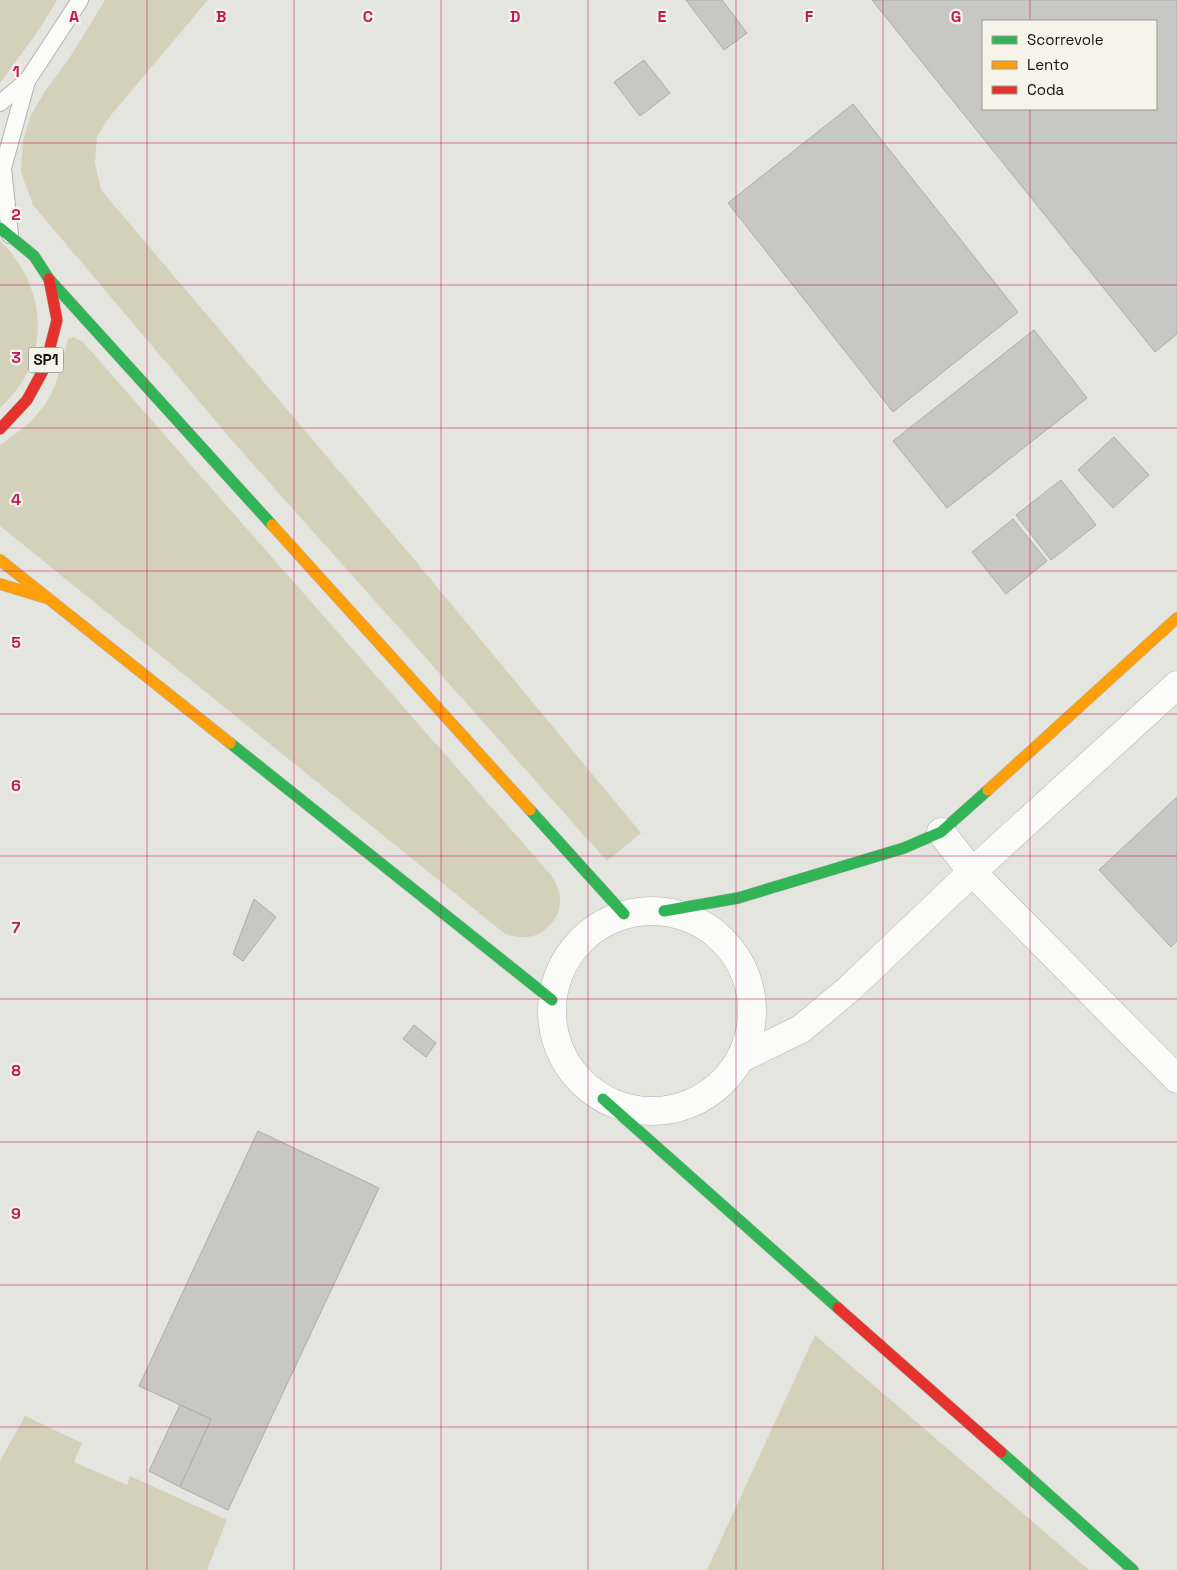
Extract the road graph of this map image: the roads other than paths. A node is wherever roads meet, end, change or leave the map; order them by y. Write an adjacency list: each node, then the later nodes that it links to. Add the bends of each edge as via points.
1 (80, 0): 2 (lane)
2 (27, 81): 3 (lane); 4 (lane, via 3,168)
3 (0, 103)
4 (5, 231): 5 (street, SP1, via 34,256)
5 (49, 279): 6 (street, SP1, via 57,320 45,367 27,400); 15 (street)
6 (0, 429)
7 (0, 560): 9 (street)
8 (0, 584): 9 (street)
9 (46, 598): 16 (street)
10 (1177, 618): 12 (street)
11 (1177, 685): 13 (street)
12 (941, 832): 13 (street); 14 (street, via 904,848 738,898)
13 (972, 872): 17 (street, via 849,989 800,1029); 18 (street)
14 (664, 911): 15 (street); 17 (street, via 695,920 709,929 722,938 742,964 751,996 751,1029)
15 (624, 914): 16 (street, via 598,927 576,946 560,971)
16 (552, 1000): 19 (street, via 554,1029 563,1057 580,1081)
17 (740, 1060): 19 (street, via 720,1084 694,1102 672,1109 633,1110)
18 (1177, 1079)
19 (603, 1099): 20 (street)
20 (1133, 1570)

